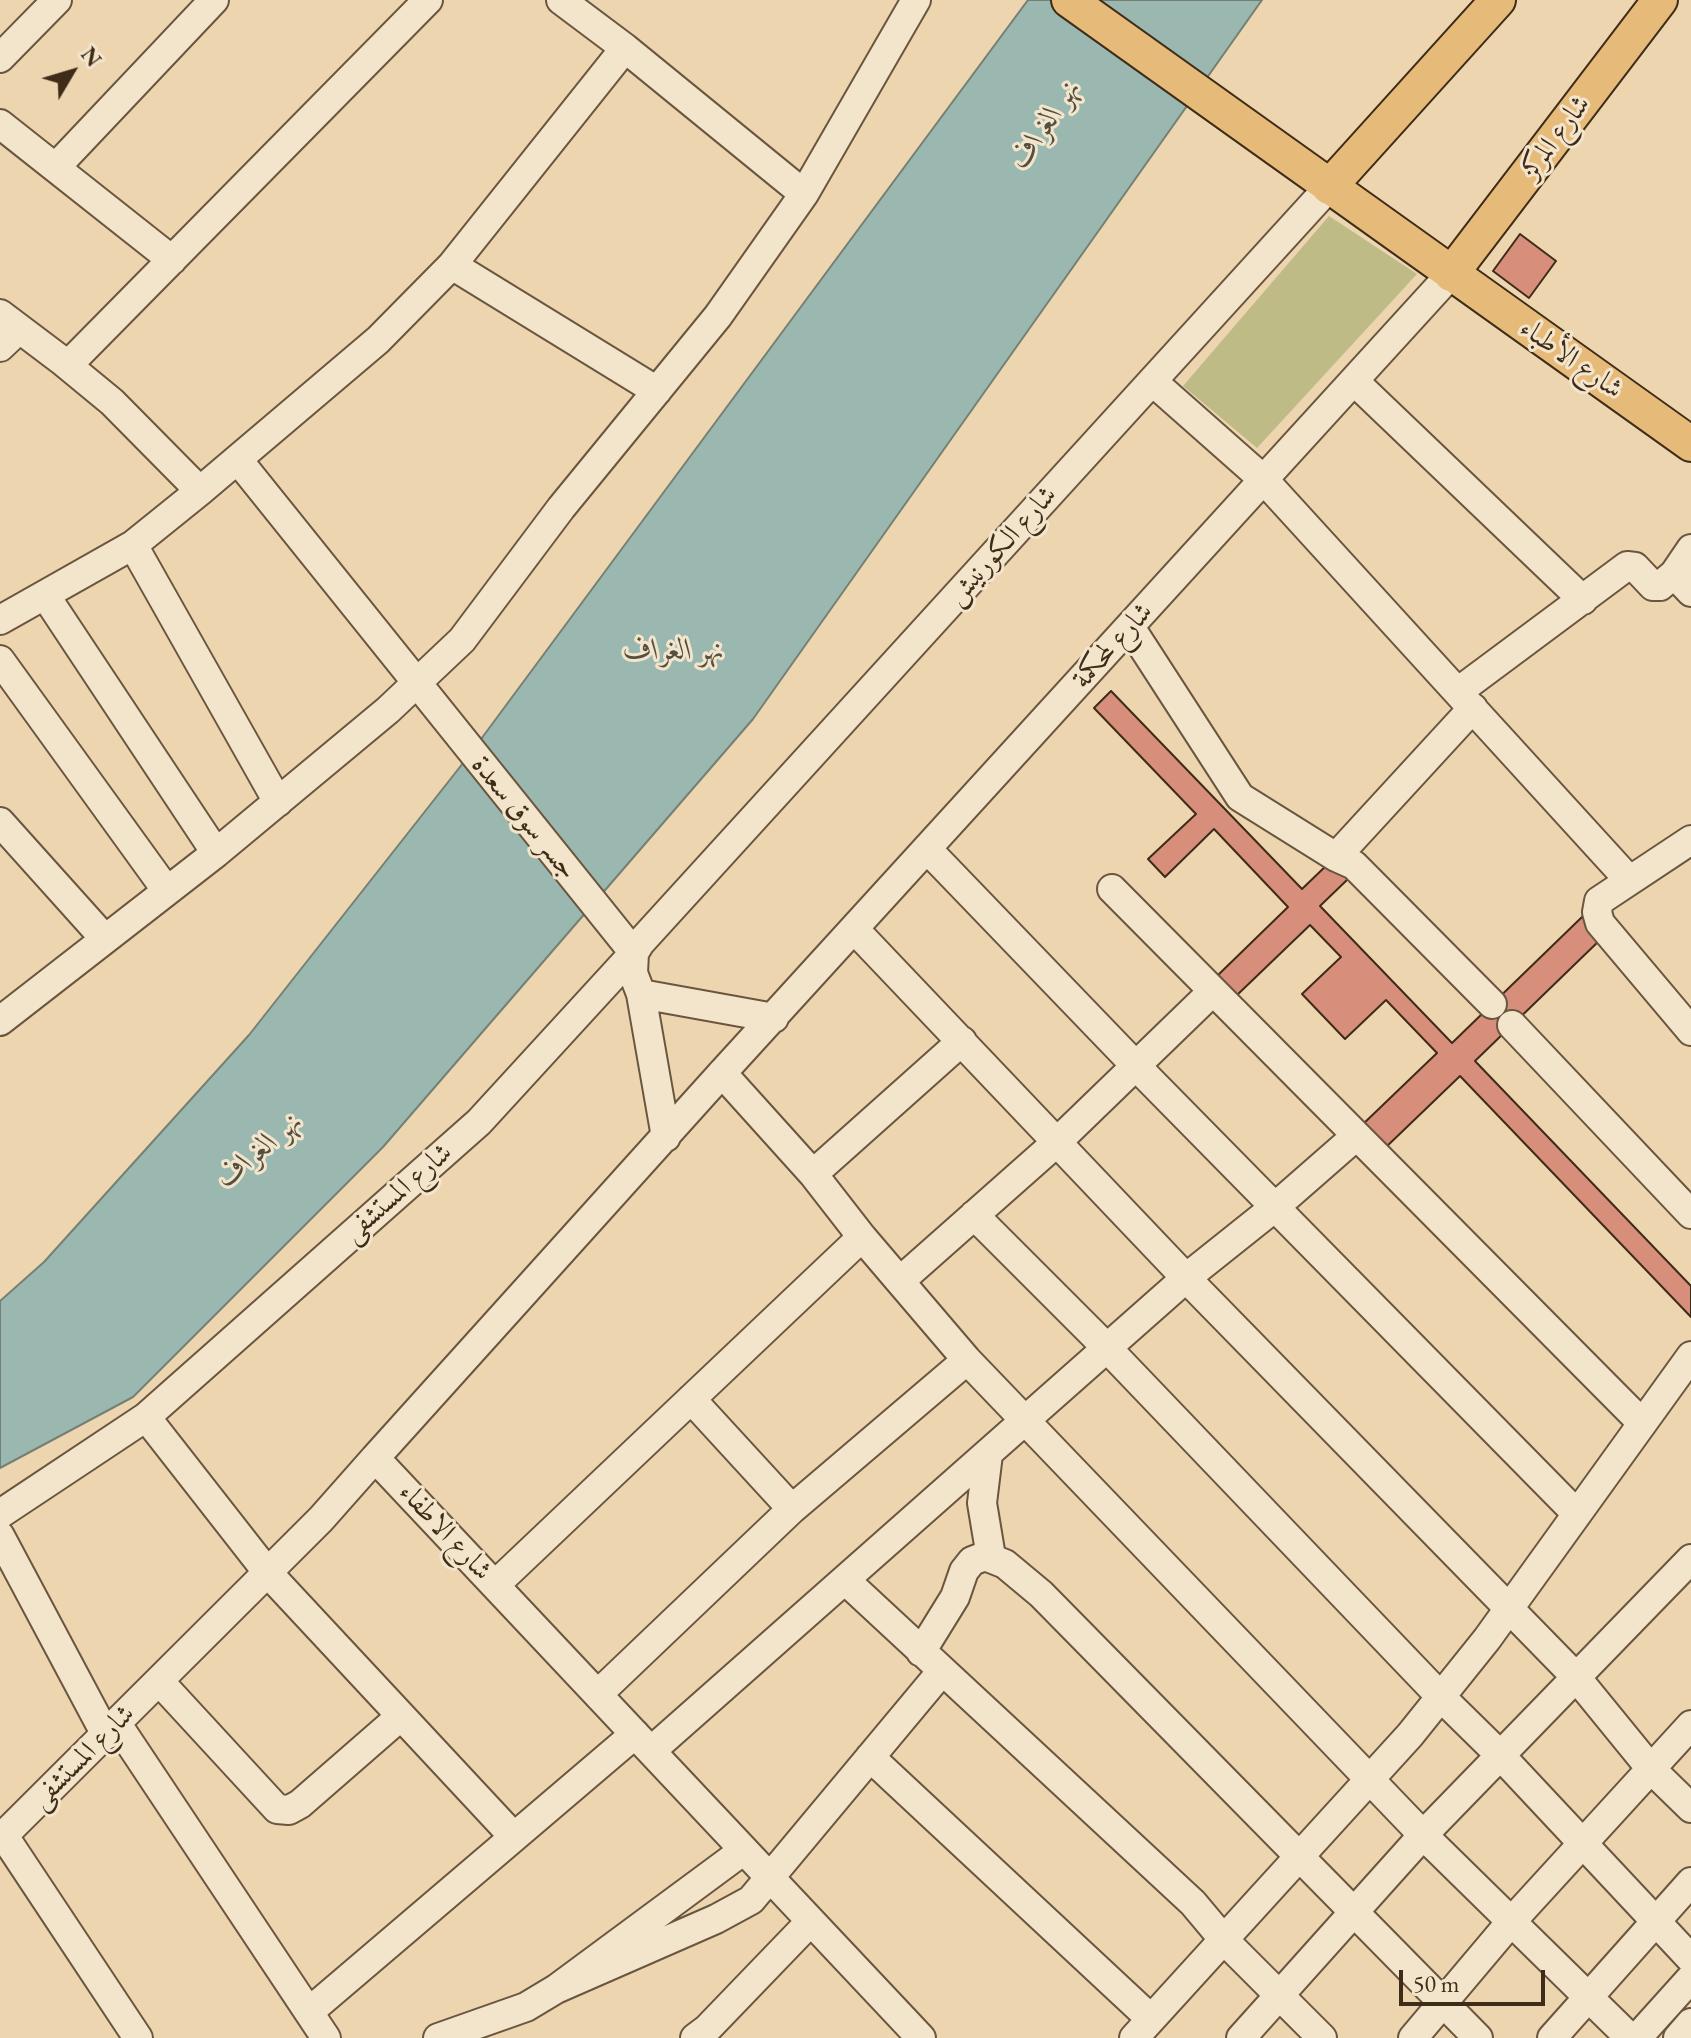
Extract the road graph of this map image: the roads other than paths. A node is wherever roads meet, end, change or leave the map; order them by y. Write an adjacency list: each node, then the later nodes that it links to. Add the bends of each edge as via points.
1 (57, 0): 10 (street)
2 (214, 0): 12 (street)
3 (428, 0): 15 (street)
4 (561, 0): 9 (street)
5 (1069, 0): 13 (main road, شارع الأطباء)
6 (1498, 0): 13 (main road, شارع الكورنيش)
7 (1660, 0): 17 (main road, شارع المركز)
8 (911, 4): 14 (street)
9 (625, 48): 14 (street); 16 (street)
10 (0, 58)
11 (0, 124): 12 (street)
12 (56, 167): 15 (street)
13 (1329, 187): 17 (main road, شارع الأطباء); 20 (street, شارع الكورنيش)
14 (804, 194): 22 (street, via 718,316)
15 (172, 260): 19 (street)
16 (452, 265): 22 (street); 24 (street, via 378,340)
17 (1451, 274): 21 (street, شارع لمحكمة); 23 (main road, شارع الأطباء)
18 (6, 330): 19 (street)
19 (68, 365): 26 (street)
20 (1152, 381): 25 (street); 48 (street, شارع الكورنيش)
21 (1354, 381): 25 (street, شارع لمحكمة); 31 (street)
22 (657, 391): 35 (street, via 462,640)
23 (1691, 444)
24 (238, 460): 26 (street); 35 (street, جسر سوق سعدة)
25 (1264, 480): 33 (street, شارع لمحكمة); 36 (street)
26 (200, 491): 27 (street)
27 (133, 545): 30 (street); 37 (street)
28 (1691, 549): 29 (street)
29 (1682, 583): 31 (street, via 1653,586 1635,567 1627,566)
30 (45, 595): 32 (street); 41 (street)
31 (1583, 600): 36 (street)
32 (0, 620)
33 (1130, 627): 40 (street, شارع لمحكمة); 42 (street, via 1240,797)
34 (0, 660): 45 (street)
35 (415, 682): 37 (street); 48 (street, جسر سوق سعدة)
36 (1466, 700): 42 (street); 43 (street)
37 (278, 802): 41 (street)
38 (0, 822): 47 (street)
39 (1691, 840): 43 (street)
40 (928, 850): 46 (street, شارع لمحكمة); 57 (street)
41 (216, 853): 45 (street)
42 (1336, 857): 51 (street, via 1354,865)
43 (1629, 880): 55 (street, via 1599,901 1600,923)
44 (1112, 889): 49 (street)
45 (167, 891): 47 (street)
46 (855, 930): 52 (street, شارع لمحكمة); 56 (street)
47 (105, 939): 53 (street)
48 (634, 953): 50 (street, via 633,973); 73 (street, شارع المستشفى, via 479,1122)
49 (1212, 992): 57 (street); 60 (street)
50 (641, 994): 52 (street); 59 (street)
51 (1492, 1004)
52 (774, 1018): 58 (street, شارع الاطفاء)
53 (0, 1021)
54 (1512, 1025): 64 (street)
55 (1691, 1031)
56 (962, 1041): 61 (street); 62 (street)
57 (1136, 1066): 61 (street); 63 (street)
58 (722, 1073): 59 (street, شارع الاطفاء); 62 (street)
59 (666, 1137): 77 (street, شارع الاطفاء)
60 (1355, 1137): 63 (street); 75 (street)
61 (1057, 1142): 65 (street); 67 (street)
62 (813, 1174): 66 (street)
63 (1275, 1207): 67 (street); 80 (street)
64 (1691, 1214)
65 (974, 1215): 68 (street); 69 (street)
66 (862, 1237): 68 (street); 72 (street)
67 (1186, 1278): 69 (street); 87 (street)
68 (900, 1281): 71 (street)
69 (1108, 1349): 74 (street); 92 (street)
70 (1691, 1356): 75 (street)
71 (967, 1360): 74 (street); 78 (street)
72 (691, 1399): 78 (street); 86 (street)
73 (146, 1417): 79 (street, شارع المستشفى); 84 (street)
74 (1025, 1422): 76 (street); 100 (street)
75 (1642, 1423): 80 (street)
76 (988, 1454): 82 (street, via 982,1503); 85 (street)
77 (375, 1458): 84 (street, شارع المستشفى); 86 (street, شارع الاطفاء)
78 (792, 1509): 91 (street)
79 (0, 1514)
80 (1577, 1514): 87 (street)
81 (0, 1536): 95 (street)
82 (991, 1557): 88 (street, via 972,1561 964,1571); 107 (street, via 1041,1594)
83 (1691, 1559): 89 (street)
84 (268, 1573): 90 (street, شارع المستشفى); 93 (street)
85 (845, 1580): 88 (street); 96 (street)
86 (495, 1585): 91 (street, شارع الاطفاء)
87 (1509, 1610): 89 (street); 92 (street)
88 (932, 1662): 98 (street); 114 (street, via 1193,1903)
89 (1576, 1677): 97 (street); 99 (street)
90 (159, 1681): 93 (street, via 277,1809 300,1804); 95 (street, شارع المستشفى)
91 (598, 1694): 96 (street, شارع الاطفاء)
92 (1441, 1697): 97 (street); 100 (street)
93 (401, 1716): 103 (street)
94 (1691, 1725): 99 (street)
95 (112, 1729): 104 (street, شارع المستشفى); 121 (street)
96 (643, 1742): 103 (street); 106 (street, شارع الاطفاء)
97 (1500, 1755): 102 (street); 105 (street)
98 (870, 1757): 108 (street); 123 (street)
99 (1651, 1769): 101 (street); 105 (street)
100 (1370, 1779): 102 (street); 107 (street)
101 (1691, 1808)
102 (1423, 1835): 110 (street); 113 (street)
103 (514, 1837): 121 (street)
104 (2, 1838): 124 (street)
105 (1585, 1843): 112 (street); 113 (street)
106 (744, 1850): 108 (street, شارع الاطفاء); 117 (street)
107 (1300, 1857): 110 (street); 114 (street)
108 (770, 1877): 111 (street, شارع الاطفاء); 117 (street, via 751,1900 716,1919)
109 (1691, 1882): 112 (street)
110 (1353, 1910): 118 (street); 120 (street)
111 (811, 1921): 127 (street); 128 (street, شارع الاطفاء)
112 (1657, 1922): 115 (street); 119 (street)
113 (1510, 1923): 119 (street); 120 (street)
114 (1224, 1940): 118 (street); 123 (street)
115 (1691, 1959)
116 (1691, 1978): 135 (street)
117 (556, 1989): 126 (street, via 526,2007)
118 (1280, 1996): 129 (street); 130 (street)
119 (1588, 1998): 133 (street); 134 (street)
120 (1444, 2002): 131 (street); 132 (street)
121 (310, 2011): 125 (street)
122 (1691, 2023): 136 (street)
123 (1142, 2028)
124 (138, 2038)
125 (326, 2038)
126 (438, 2038)
127 (695, 2038)
128 (921, 2038)
129 (1241, 2038)
130 (1322, 2038)
131 (1413, 2038)
132 (1478, 2038)
133 (1552, 2038)
134 (1630, 2038)
135 (1637, 2038)
136 (1678, 2038)

